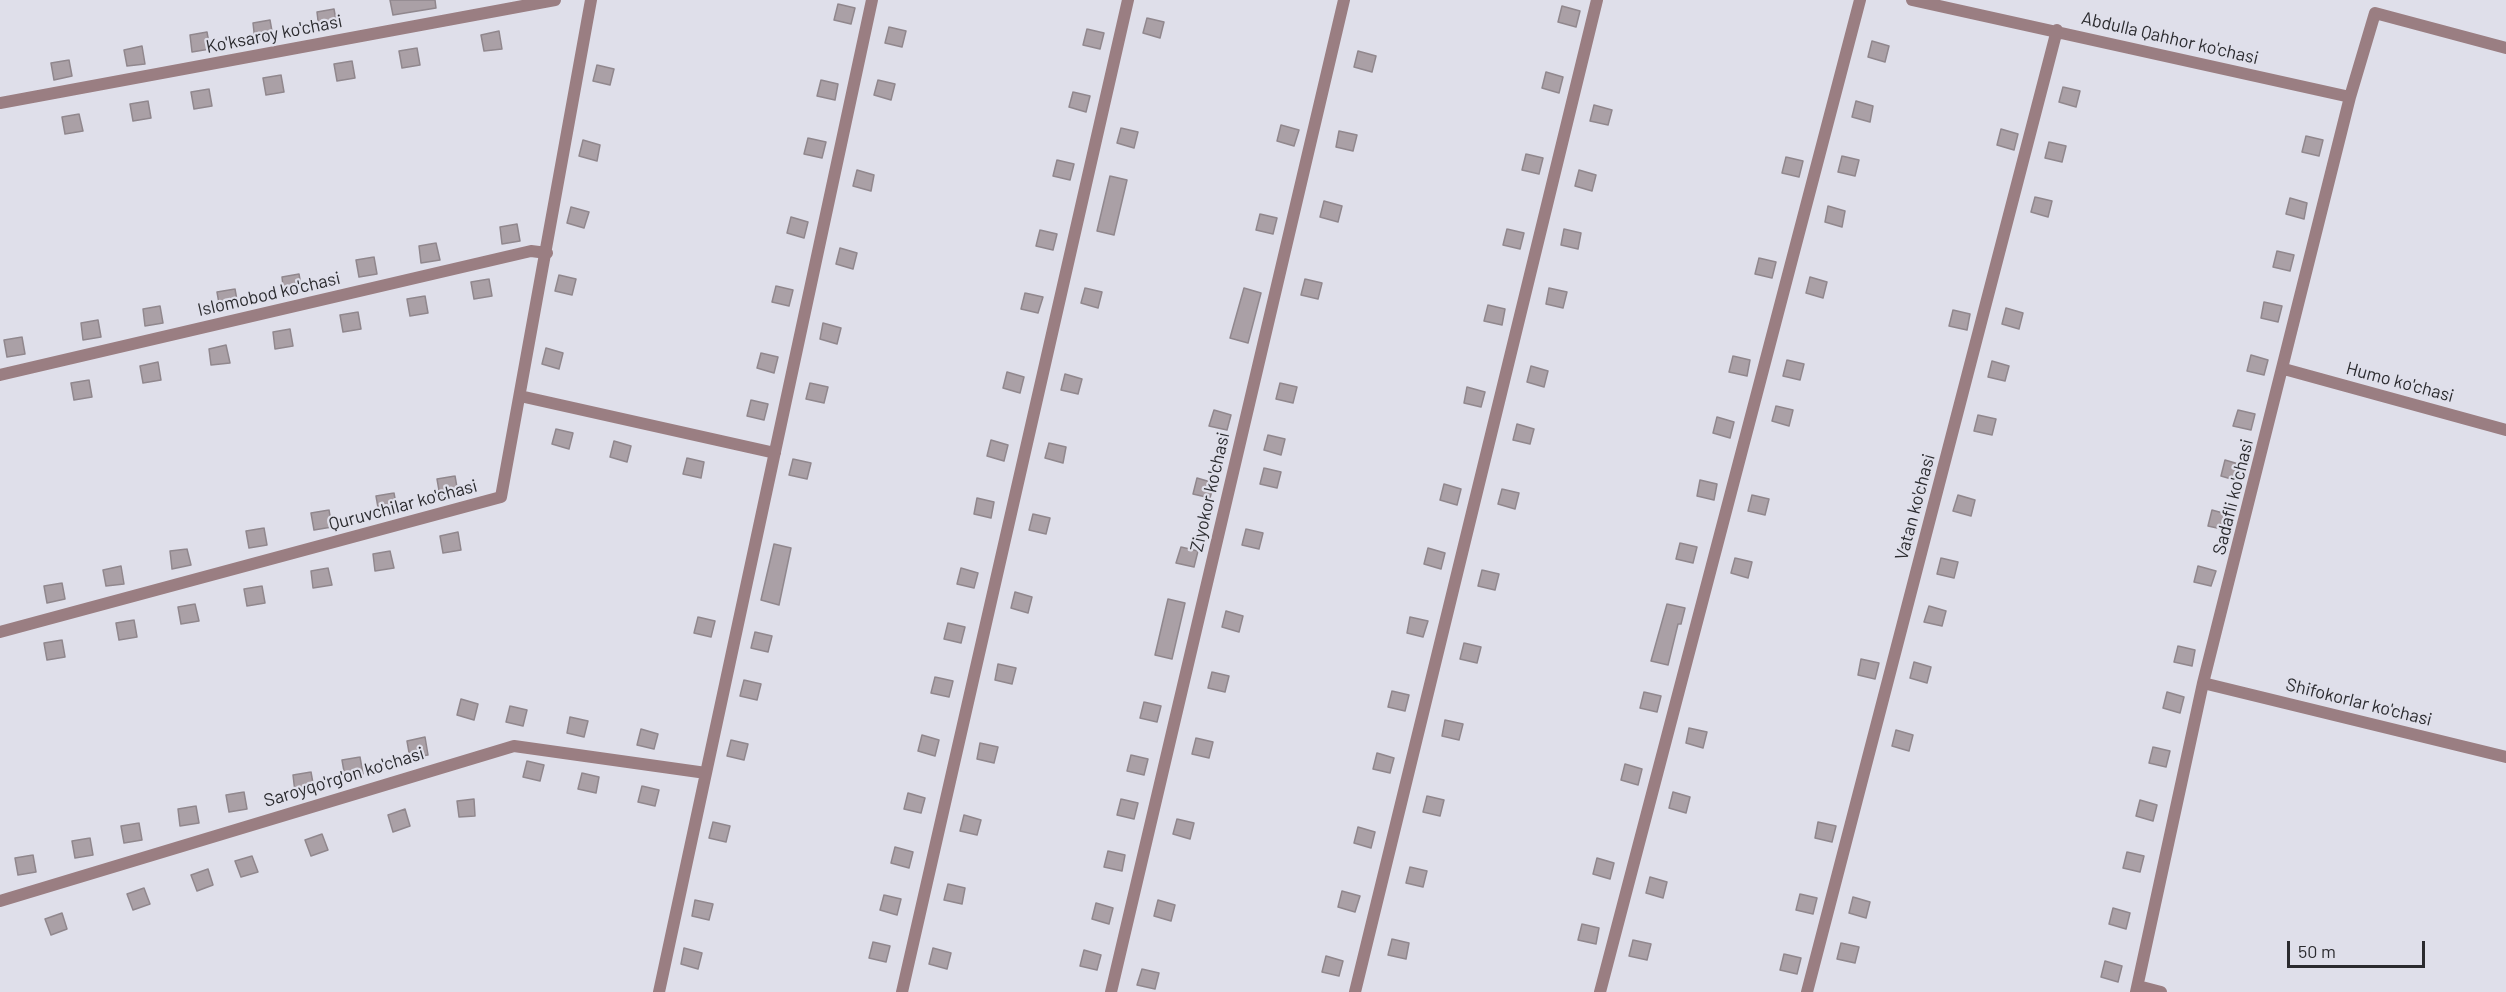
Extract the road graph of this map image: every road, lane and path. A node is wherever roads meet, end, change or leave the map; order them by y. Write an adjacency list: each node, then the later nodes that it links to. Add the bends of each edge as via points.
1 (555, 0): 12 (street, Ko'ksaroy ko'chasi)
2 (591, 0): 13 (street, Quruvchilar ko'chasi)
3 (872, 0): 18 (street)
4 (1128, 0): 26 (street)
5 (1344, 0): 27 (street, Ziyokor ko'chasi)
6 (1597, 0): 28 (street)
7 (1860, 0): 29 (street)
8 (1912, 0): 9 (street, Abdulla Qahhor ko'chasi)
9 (2057, 30): 11 (street, Abdulla Qahhor ko'chasi); 30 (street, Vatan ko'chasi)
10 (2506, 48): 11 (street, Sadafli ko'chasi, via 2375,13)
11 (2350, 97): 14 (street, Sadafli ko'chasi)
12 (0, 104)
13 (547, 253): 15 (street, Islomobod ko'chasi, via 531,251); 16 (street, Quruvchilar ko'chasi)
14 (2284, 369): 17 (street, Humo ko'chasi); 20 (street, Sadafli ko'chasi)
15 (0, 375)
16 (520, 396): 18 (street); 19 (street, Quruvchilar ko'chasi, via 501,497)
17 (2506, 429)
18 (775, 453): 22 (street)
19 (0, 632)
20 (2203, 683): 21 (street, Shifokorlar ko'chasi); 24 (street, Sadafli ko'chasi)
21 (2506, 757)
22 (706, 773): 23 (street, Saroyqo'rg'on ko'chasi, via 514,746); 25 (street)
23 (0, 901)
24 (2137, 989): 31 (street)
25 (659, 992)
26 (902, 992)
27 (1111, 992)
28 (1355, 992)
29 (1600, 992)
30 (1807, 992)
31 (2161, 992)

